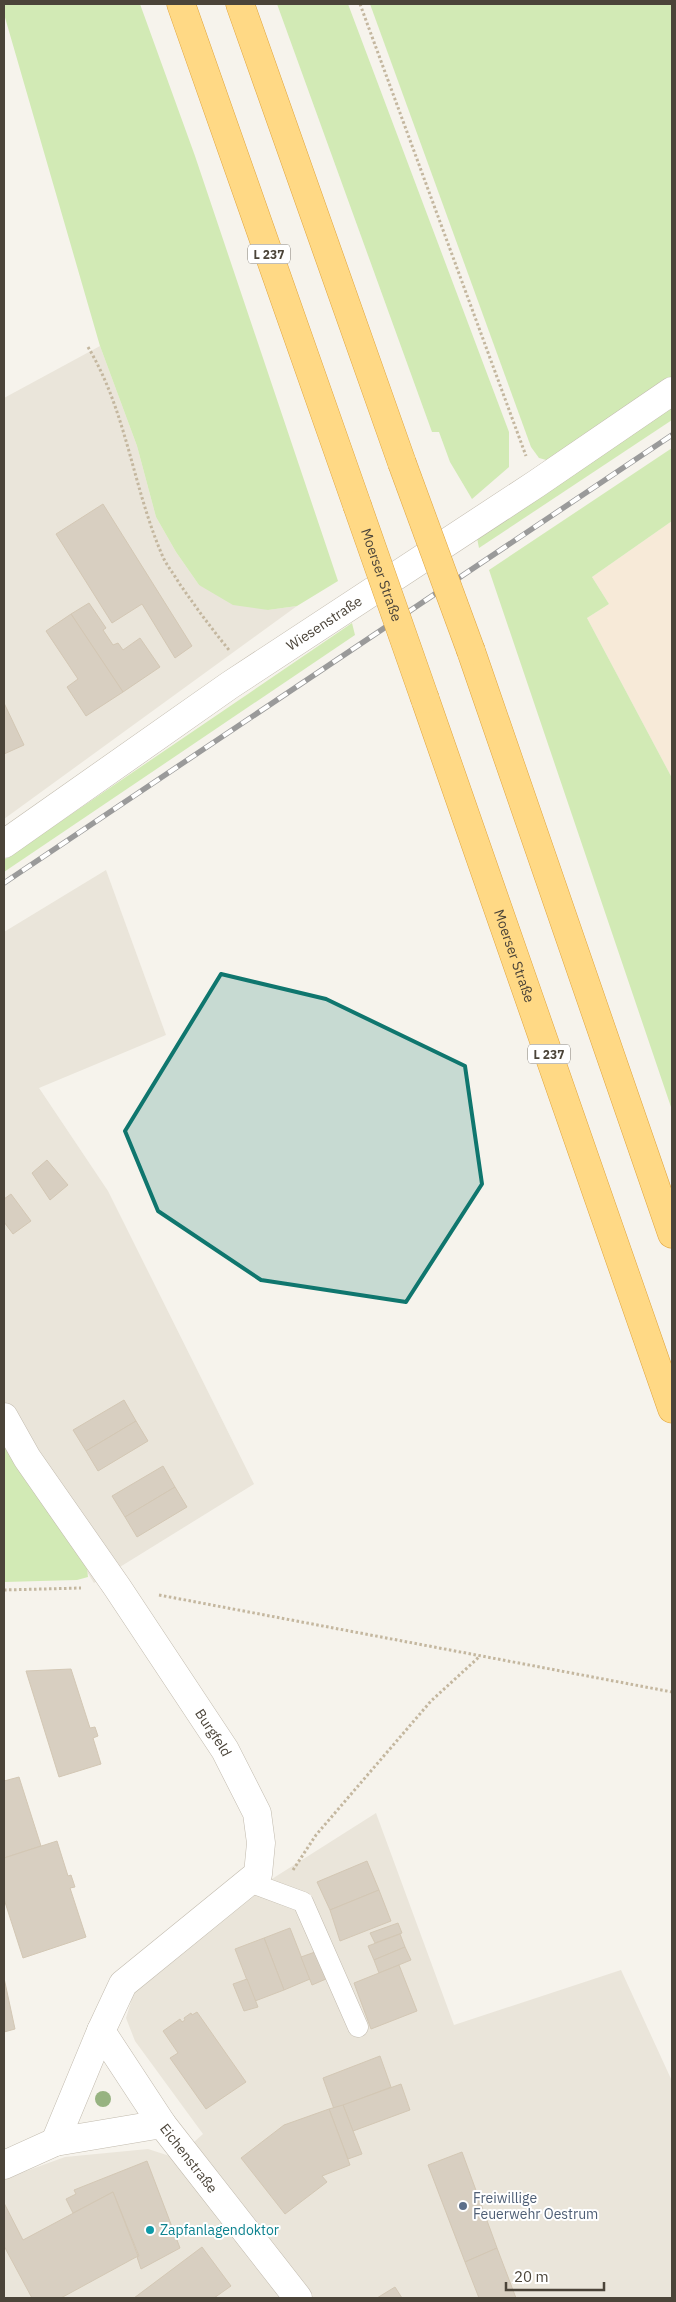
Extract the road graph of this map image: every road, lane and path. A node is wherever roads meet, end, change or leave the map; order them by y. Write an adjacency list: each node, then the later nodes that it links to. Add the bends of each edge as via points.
1 (180, 4): 10 (highway, Moerser Straße / L 237, bridge)
2 (240, 4): 9 (highway, bridge, via 471,652)
3 (360, 4): 6 (path)
4 (88, 347): 7 (path, via 105,378 164,559 199,613)
5 (672, 390): 6 (street, Wiesenstraße)
6 (536, 484): 7 (street, Wiesenstraße)
7 (248, 673): 8 (street, Wiesenstraße)
8 (4, 844)
9 (672, 1234)
10 (672, 1409)
11 (4, 1416): 12 (street, Burgfeld, via 27,1458)
12 (117, 1587): 13 (path); 14 (path); 16 (street, Burgfeld, via 225,1750 256,1813 261,1843)
13 (4, 1590)
14 (480, 1656): 15 (path); 16 (path, via 431,1701 316,1835 287,1880)
15 (672, 1692)
16 (253, 1878): 17 (lane, via 303,1902); 18 (street, via 123,1984)
17 (358, 2027)
18 (101, 2031): 19 (street); 20 (street)
19 (162, 2124): 20 (street, Eichenstraße); 22 (street, Eichenstraße)
20 (55, 2142): 21 (street, Eichenstraße)
21 (4, 2165)
22 (298, 2298)

